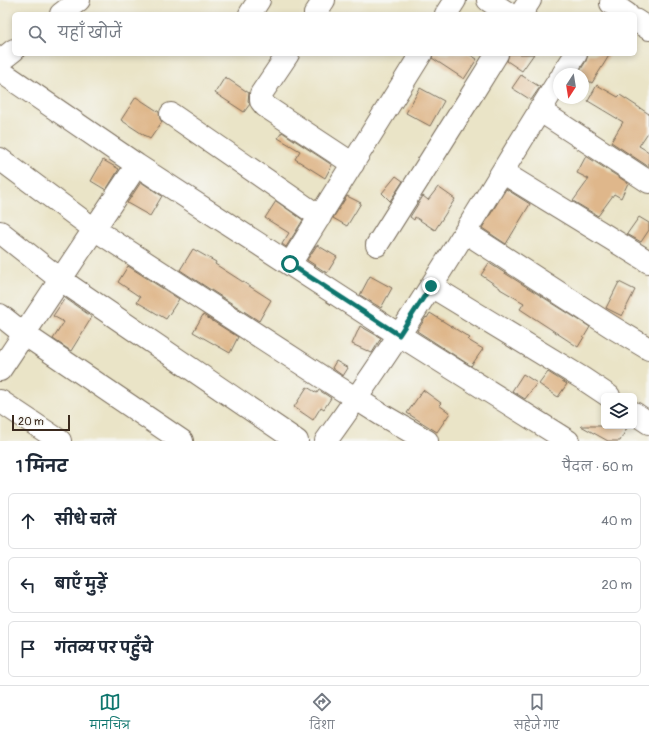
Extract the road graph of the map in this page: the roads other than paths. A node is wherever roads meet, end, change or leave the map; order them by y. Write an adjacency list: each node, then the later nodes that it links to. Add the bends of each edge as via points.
1 (259, 0): 6 (street)
2 (324, 0): 7 (street)
3 (455, 0): 8 (street)
4 (488, 0): 9 (street)
5 (530, 0): 10 (street)
6 (251, 12)
7 (316, 12)
8 (447, 12)
9 (506, 12)
10 (522, 12)
11 (637, 21): 12 (street)
12 (649, 29)
13 (12, 52): 18 (street)
14 (287, 56): 25 (street, via 261,94 261,101)
15 (420, 56): 25 (street)
16 (496, 56): 33 (street)
17 (573, 56): 19 (street)
18 (0, 61)
19 (566, 68)
20 (0, 71): 26 (street)
21 (553, 89): 22 (street)
22 (539, 110): 27 (street); 28 (street)
23 (171, 114): 29 (street)
24 (0, 159): 30 (street)
25 (353, 164): 29 (street)
26 (137, 165): 30 (street); 35 (street)
27 (502, 172): 32 (street); 34 (street)
28 (649, 182)
29 (320, 217): 35 (street)
30 (94, 229): 36 (street); 44 (street)
31 (0, 232): 36 (street)
32 (465, 232): 37 (street); 41 (street)
33 (377, 246)
34 (649, 262)
35 (290, 264): 40 (street)
36 (60, 280): 39 (street); 50 (street)
37 (431, 286): 40 (street); 43 (street)
38 (0, 316): 39 (street)
39 (24, 334): 42 (street); 49 (street)
40 (399, 335): 44 (street); 53 (street)
41 (649, 349)
42 (0, 370)
43 (604, 393)
44 (356, 399): 51 (street); 52 (street)
45 (0, 401): 48 (street)
46 (637, 415): 47 (street)
47 (649, 423)
48 (60, 441)
49 (182, 441)
50 (298, 441)
51 (326, 441)
52 (427, 441)
53 (568, 441)

